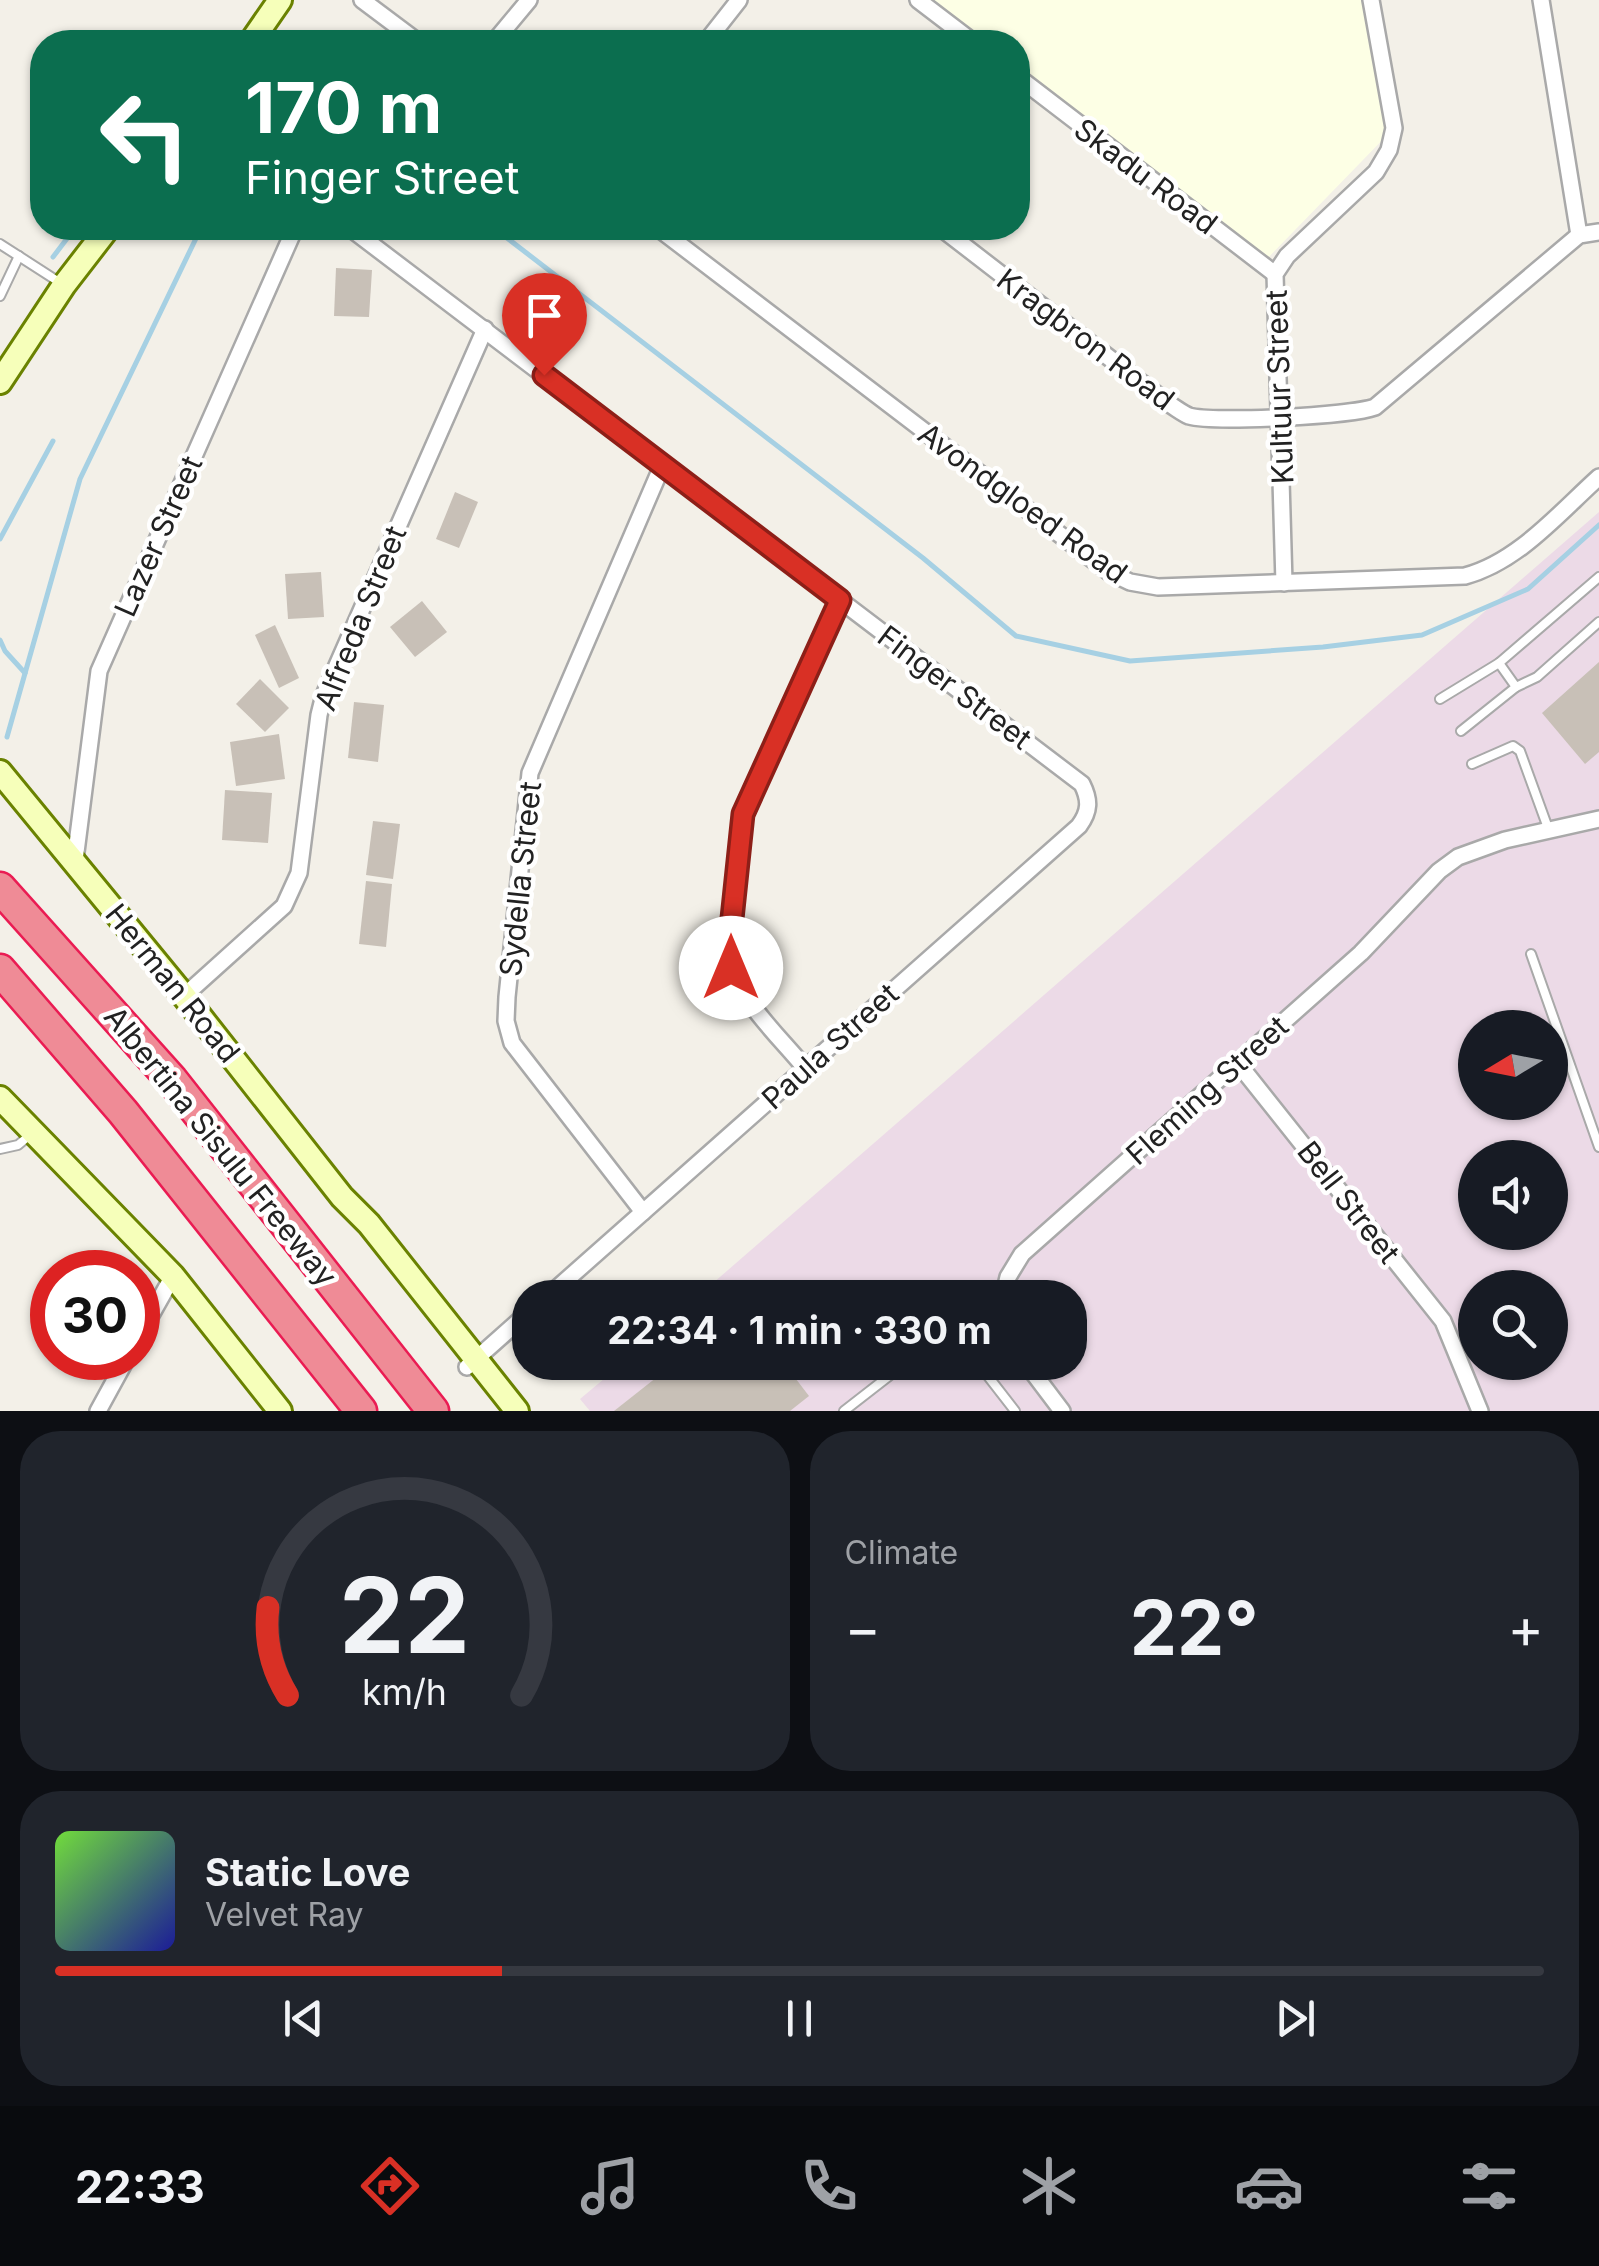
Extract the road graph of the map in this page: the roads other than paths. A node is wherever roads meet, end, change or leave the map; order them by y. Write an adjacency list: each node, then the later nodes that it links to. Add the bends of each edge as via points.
1 (280, 0): 8 (main road)
2 (362, 0): 9 (street)
3 (529, 0): 10 (street)
4 (739, 0): 11 (street)
5 (918, 0): 12 (street)
6 (1371, 0): 23 (street, Kultuur Street, via 1394,128 1389,150 1376,172)
7 (1541, 0): 15 (street)
8 (259, 30)
9 (402, 30)
10 (504, 30)
11 (715, 30)
12 (957, 30)
13 (1030, 86): 23 (street, Skadu Road)
14 (1599, 232): 15 (street, Kragbron Road)
15 (1578, 236): 28 (street, Kragbron Road, via 1382,403 1360,412)
16 (99, 240): 24 (main road)
17 (289, 240): 44 (street, Lazer Street, via 99,671)
18 (366, 240): 26 (street, Finger Street)
19 (674, 240): 32 (street, Avondgloed Road, via 1109,572 1158,588)
20 (956, 240): 28 (street, Kragbron Road, via 1182,413)
21 (0, 244): 22 (lane)
22 (20, 256): 24 (lane); 25 (lane)
23 (1276, 274): 28 (street, Kultuur Street)
24 (64, 285): 27 (main road)
25 (0, 296)
26 (485, 329): 29 (street, Finger Street); 48 (street, Alfreda Street, via 324,695 292,891 284,906)
27 (1, 377)
28 (1281, 417): 32 (street, Kultuur Street)
29 (662, 466): 33 (street, Finger Street); 55 (street, Sydella Street, via 530,773 507,997 516,1050)
30 (1599, 477): 32 (street, Avondgloed Road, via 1529,540 1474,574)
31 (1599, 577): 35 (lane)
32 (1284, 582)
33 (840, 600): 41 (street, Finger Street); 50 (street, via 743,814 729,947 741,990)
34 (1599, 622): 36 (lane)
35 (1500, 663): 36 (lane); 37 (lane)
36 (1516, 687): 38 (lane)
37 (1440, 699)
38 (1460, 731)
39 (1472, 764): 43 (lane, via 1513,746 1520,751)
40 (0, 772): 44 (main road, Herman Road)
41 (1082, 784): 50 (street, Paula Street, via 1088,806 1079,826)
42 (1599, 819): 43 (street, Fleming Street)
43 (1548, 828): 49 (street, Fleming Street, via 1458,857 1439,871 1361,953)
44 (75, 860): 48 (main road, Herman Road)
45 (0, 888): 69 (highway, Albertina Sisulu Freeway, via 172,1080)
46 (1531, 954): 53 (lane)
47 (0, 970): 68 (highway, Albertina Sisulu Freeway, via 123,1112)
48 (184, 996): 61 (main road, Herman Road)
49 (1237, 1062): 58 (street, Fleming Street, via 1022,1254); 75 (street, Bell Street, via 1443,1321)
50 (805, 1068): 55 (street, Paula Street)
51 (0, 1098): 52 (main road)
52 (33, 1132): 54 (lane); 56 (main road)
53 (1599, 1147)
54 (0, 1149)
55 (643, 1212): 57 (street, Paula Street)
56 (173, 1276): 59 (street); 67 (main road)
57 (566, 1280)
58 (1007, 1280)
59 (160, 1299)
60 (512, 1327): 61 (street)
61 (471, 1363): 70 (main road, Herman Road); 71 (main road, Herman Road)
62 (115, 1380): 66 (street)
63 (884, 1380): 72 (lane)
64 (991, 1380): 73 (lane)
65 (1038, 1380): 74 (street)
66 (98, 1411)
67 (280, 1411)
68 (361, 1411)
69 (433, 1411)
70 (502, 1411)
71 (516, 1411)
72 (844, 1411)
73 (1015, 1411)
74 (1062, 1411)
75 (1480, 1411)

